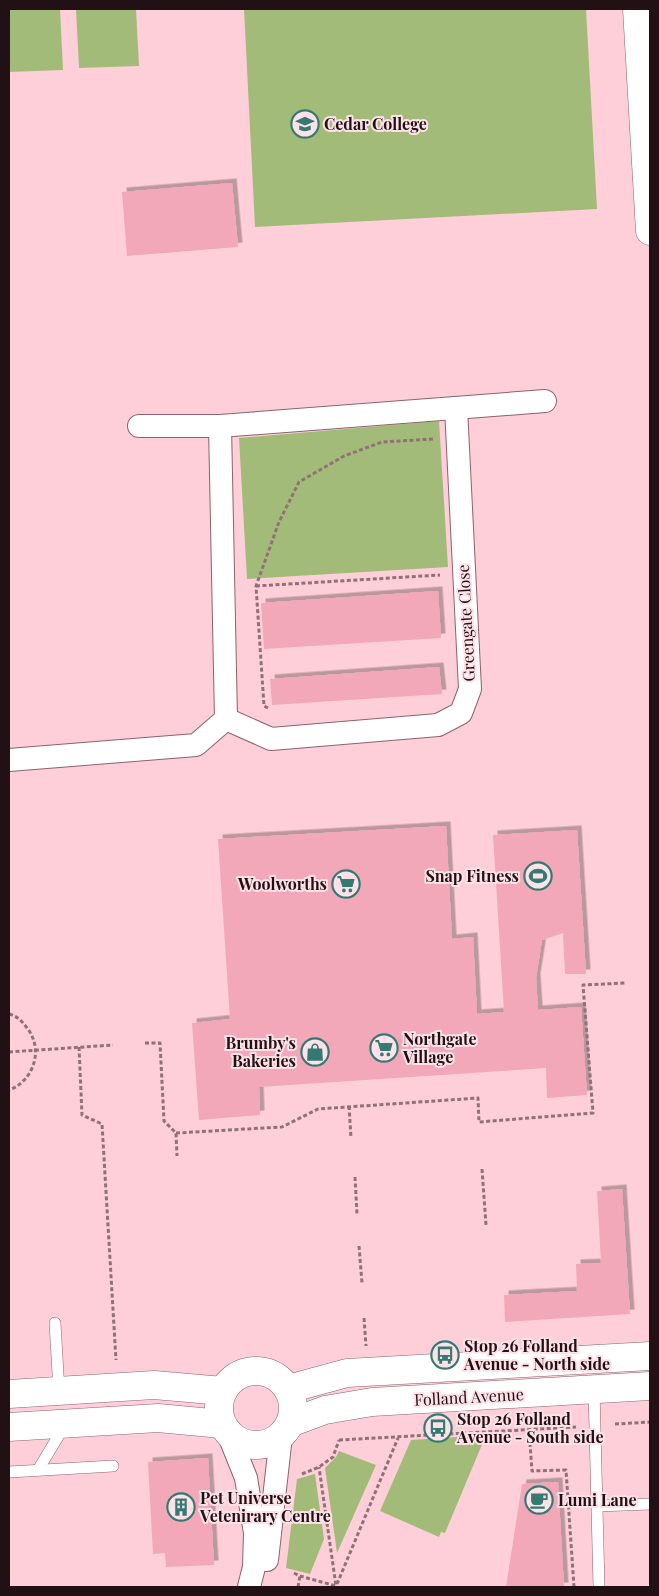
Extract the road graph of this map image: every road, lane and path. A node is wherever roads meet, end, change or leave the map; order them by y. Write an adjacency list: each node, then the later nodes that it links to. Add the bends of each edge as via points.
1 (637, 9): 2 (street)
2 (650, 231)
3 (545, 401): 4 (street)
4 (456, 408): 6 (street); 11 (street, Greengate Close, via 470,688 461,713 438,725 271,739)
5 (139, 426): 6 (street)
6 (220, 426): 11 (street)
7 (437, 439): 9 (path, via 382,442 344,456 299,482 279,522)
8 (443, 575): 9 (path)
9 (256, 586): 10 (path, via 264,706)
10 (270, 710)
11 (226, 719): 12 (street, via 196,745)
12 (9, 760)
13 (625, 983): 21 (path, via 583,986 592,1114 479,1122 478,1098)
14 (9, 1014): 18 (path, via 15,1015 30,1031)
15 (145, 1043): 22 (path, via 160,1043 164,1121)
16 (113, 1045): 17 (path)
17 (79, 1047): 18 (path); 35 (path, via 82,1115 102,1124)
18 (36, 1050): 19 (path); 20 (path, via 35,1062 28,1076)
19 (9, 1052)
20 (9, 1090)
21 (349, 1106): 22 (path, via 318,1109 282,1127); 23 (path)
22 (176, 1133): 24 (path)
23 (351, 1138)
24 (177, 1156)
25 (482, 1169): 28 (path)
26 (355, 1177): 27 (path)
27 (357, 1214)
28 (486, 1225)
29 (359, 1246): 30 (path)
30 (362, 1283)
31 (364, 1318): 33 (path)
32 (55, 1323): 40 (lane)
33 (366, 1347)
34 (650, 1356): 37 (street, Folland Avenue, via 347,1373)
35 (116, 1361)
36 (650, 1386): 39 (street, Folland Avenue)
37 (288, 1389): 38 (street, via 276,1376 253,1371 231,1380); 47 (street, via 294,1406 293,1417)
38 (223, 1390): 40 (street, via 154,1385); 46 (street, via 219,1413)
39 (594, 1390): 44 (lane); 47 (street, Folland Avenue, via 372,1402 325,1410)
40 (59, 1391): 41 (street)
41 (9, 1394)
42 (650, 1422): 44 (path)
43 (66, 1423): 45 (street); 46 (street, via 158,1418); 54 (lane)
44 (594, 1426): 48 (path); 58 (lane)
45 (9, 1427)
46 (225, 1429): 47 (street, via 248,1445 271,1443); 62 (street, via 246,1478 255,1533 254,1567)
47 (286, 1430): 63 (street, via 267,1562)
48 (529, 1430): 50 (path); 65 (path, via 532,1471 566,1470)
49 (337, 1436): 51 (path)
50 (398, 1438): 51 (path); 61 (path)
51 (339, 1440): 53 (path, via 333,1457)
52 (113, 1466): 54 (lane)
53 (319, 1467): 56 (path); 61 (path)
54 (38, 1470): 55 (lane)
55 (9, 1472)
56 (298, 1474)
57 (650, 1504): 58 (lane)
58 (596, 1506): 66 (lane)
59 (294, 1573): 60 (path)
60 (300, 1576): 61 (path); 64 (path)
61 (336, 1586)
62 (249, 1587)
63 (258, 1587)
64 (298, 1587)
65 (574, 1587)
66 (599, 1587)

